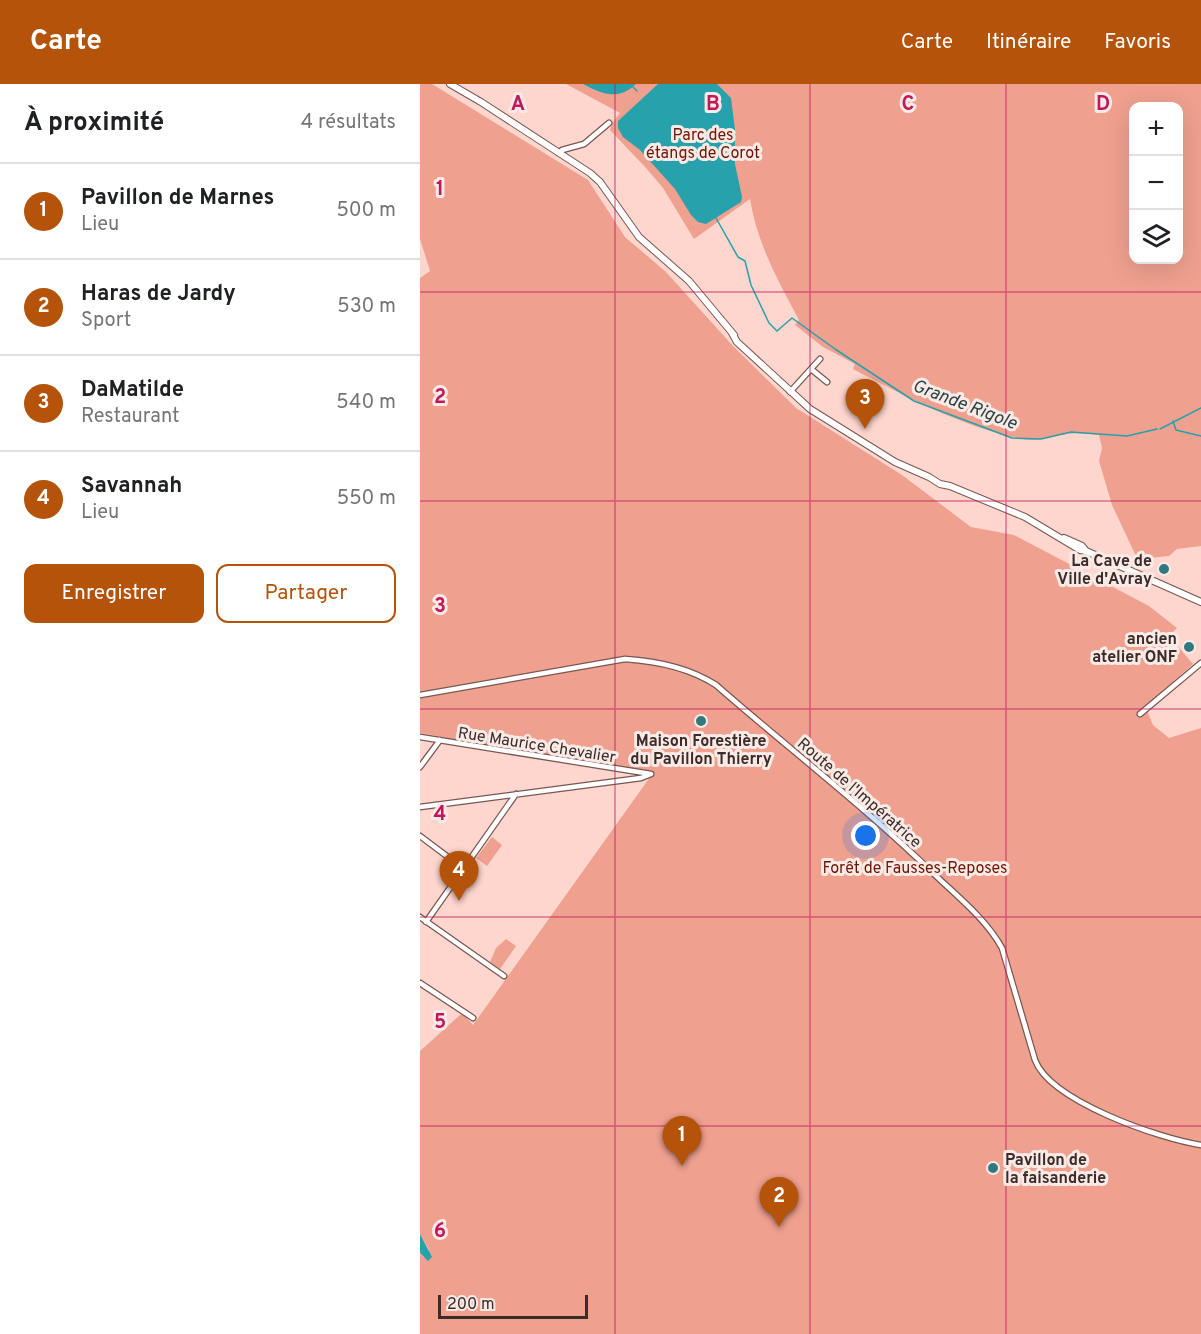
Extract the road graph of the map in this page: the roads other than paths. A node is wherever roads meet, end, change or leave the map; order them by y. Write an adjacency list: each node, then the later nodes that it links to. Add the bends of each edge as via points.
1 (450, 84): 3 (main road)
2 (609, 123): 3 (street, via 584,144)
3 (560, 153): 7 (main road, via 600,182 639,237 690,281 737,342)
4 (820, 359): 5 (street)
5 (811, 369): 6 (street); 7 (street)
6 (827, 382)
7 (790, 392): 8 (main road, via 810,409 895,462 942,479 950,486 1025,517 1086,551)
8 (1201, 602)
9 (1201, 663): 11 (street)
10 (420, 695): 24 (street, Route de l'Impératrice, via 625,659 669,664 705,678 896,837 995,936 1035,1060 1044,1076 1101,1113 1143,1130)
11 (1140, 714)
12 (420, 737): 13 (street, Rue Maurice Chevalier)
13 (440, 740): 14 (street); 15 (street, Rue Maurice Chevalier, via 651,774)
14 (420, 767)
15 (516, 794): 16 (street); 18 (street)
16 (420, 807)
17 (420, 836): 18 (street)
18 (464, 869): 20 (street)
19 (420, 917): 20 (street)
20 (426, 922): 21 (street)
21 (504, 976)
22 (420, 983): 23 (street)
23 (473, 1018)
24 (1201, 1145)

